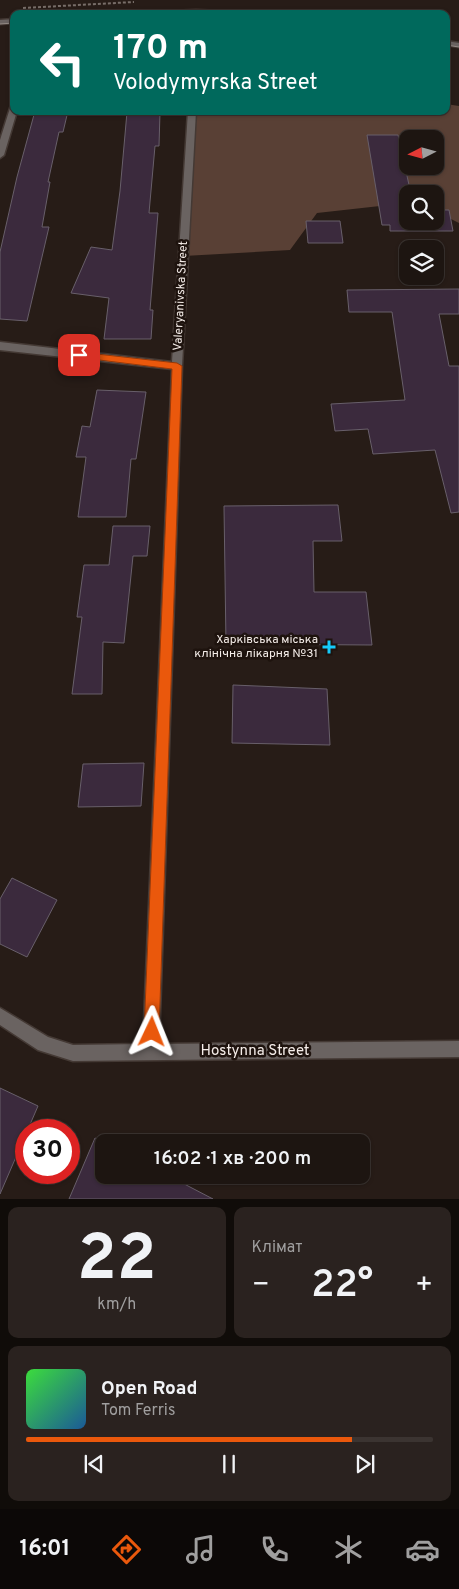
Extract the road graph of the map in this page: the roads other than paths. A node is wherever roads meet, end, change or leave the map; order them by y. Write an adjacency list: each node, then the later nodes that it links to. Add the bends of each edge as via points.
1 (12, 115): 3 (street)
2 (192, 115): 5 (street, Valeryanivska Street)
3 (0, 155)
4 (0, 346): 5 (street)
5 (177, 366): 8 (street, Valeryanivska Street)
6 (0, 1016): 8 (street, Hostynna Street, via 44,1044 73,1053)
7 (459, 1049): 8 (street, Hostynna Street)
8 (151, 1051)

